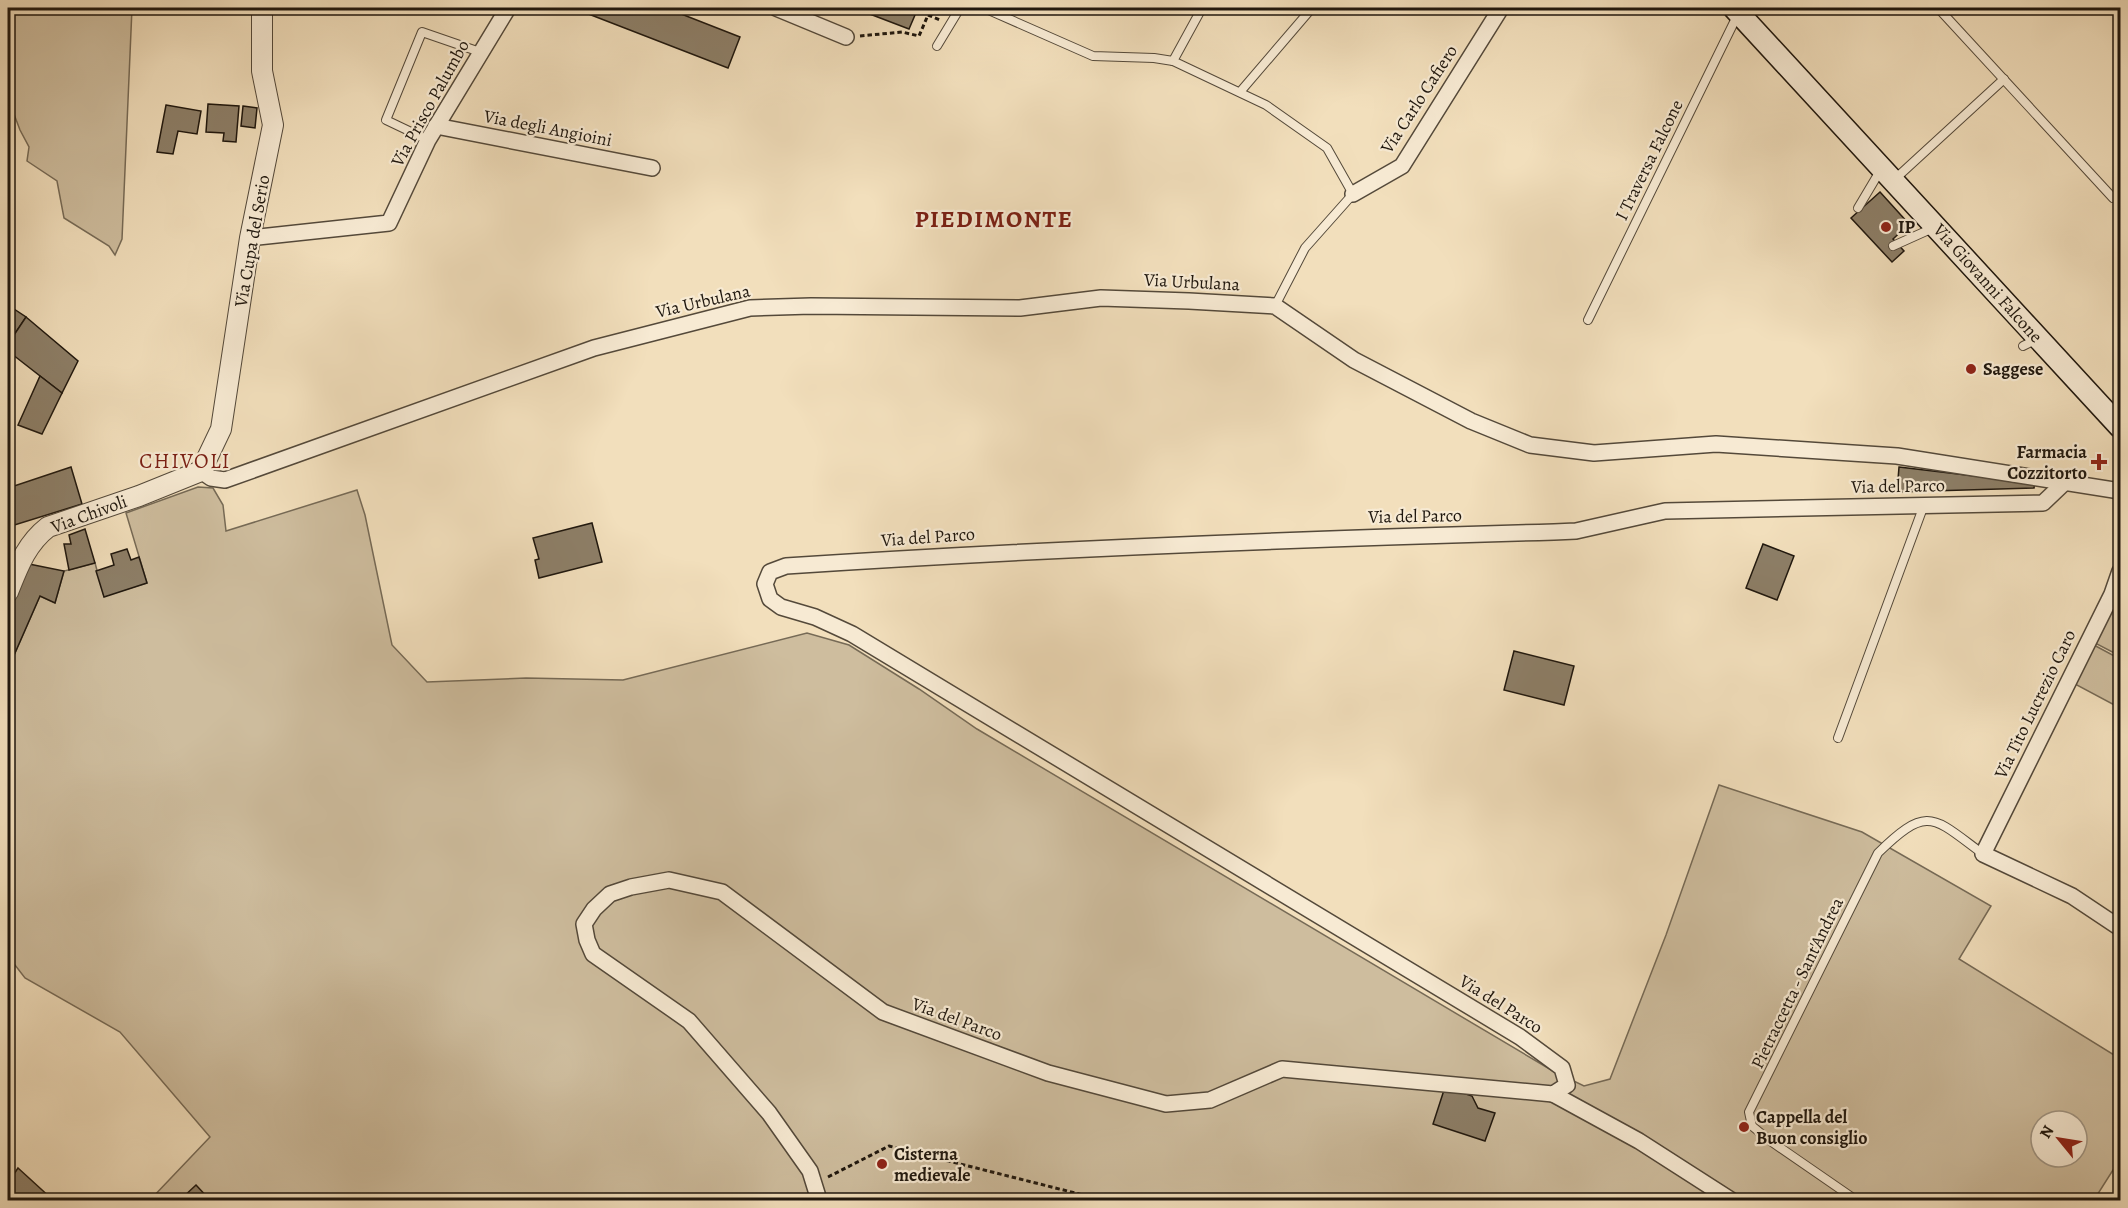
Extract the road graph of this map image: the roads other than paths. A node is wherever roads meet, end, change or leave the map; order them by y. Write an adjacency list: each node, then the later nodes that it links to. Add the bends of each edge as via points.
1 (262, 8): 25 (street, Via Cupa del Serio, via 262,71 273,125)
2 (508, 8): 13 (street, Via Prisco Palumbo)
3 (777, 8): 11 (street)
4 (960, 8): 12 (lane)
5 (984, 8): 14 (lane, via 1093,56)
6 (1203, 8): 14 (lane)
7 (1312, 8): 16 (lane)
8 (1501, 8): 22 (street, Via Carlo Cafiero, via 1402,166)
9 (1938, 8): 15 (lane)
10 (1736, 10): 20 (main road, Via Giovanni Falcone); 28 (lane, I Traversa Falcone)
11 (846, 38)
12 (937, 46)
13 (480, 52): 17 (street, Via Prisco Palumbo); 18 (lane, via 422,32 386,120)
14 (1173, 62): 16 (lane)
15 (2004, 79): 20 (lane); 21 (lane, via 2113,198)
16 (1240, 92): 22 (lane, via 1266,105 1327,148)
17 (436, 126): 18 (street, Via Prisco Palumbo); 19 (street, Via degli Angioini)
18 (428, 140): 25 (street, Via Prisco Palumbo, via 390,223)
19 (652, 168)
20 (1889, 174): 23 (lane); 24 (main road, Via Giovanni Falcone)
21 (2121, 191)
22 (1353, 194): 27 (lane, via 1305,248)
23 (1858, 208)
24 (1937, 227): 26 (lane); 29 (main road, Via Giovanni Falcone, via 2031,342)
25 (250, 238): 30 (street, Via Cupa del Serio, via 221,429)
26 (1893, 246)
27 (1275, 306): 30 (street, Via Urbulana, via 1101,298 1020,308 750,308 594,348 225,480 211,478); 31 (street, via 1354,360 1471,422 1530,445 1594,453 1716,444 1897,456)
28 (1587, 320)
29 (2121, 428)
30 (201, 471): 34 (street, Via Chivoli, via 48,527)
31 (2064, 483): 32 (street); 33 (street, Via del Parco, via 2043,502)
32 (2121, 491)
33 (1924, 505): 37 (lane); 40 (street, Via del Parco, via 1665,511 1576,531 1006,552 786,566 770,572 765,584 770,599 781,607 852,634 1520,1037 1562,1068 1567,1085)
34 (12, 569): 36 (street, Via Chivoli)
35 (2121, 572): 38 (street, Via Tito Lucrezio Caro)
36 (8, 592)
37 (1838, 738)
38 (1983, 854): 39 (street, via 2072,896); 43 (lane, Pietraccetta - Sant'Andrea, via 1941,822 1929,820 1912,823 1878,853 1749,1112 1752,1126 1768,1140)
39 (2121, 928)
40 (1553, 1094): 41 (street, Via del Parco, via 1282,1069 1210,1100 1166,1104 1048,1073 883,1012 723,892 669,880 610,894 584,924 593,954 688,1021 769,1113 810,1171); 42 (street, Via del Parco, via 1639,1141)
41 (819, 1200)
42 (1731, 1200)
43 (1856, 1200)

